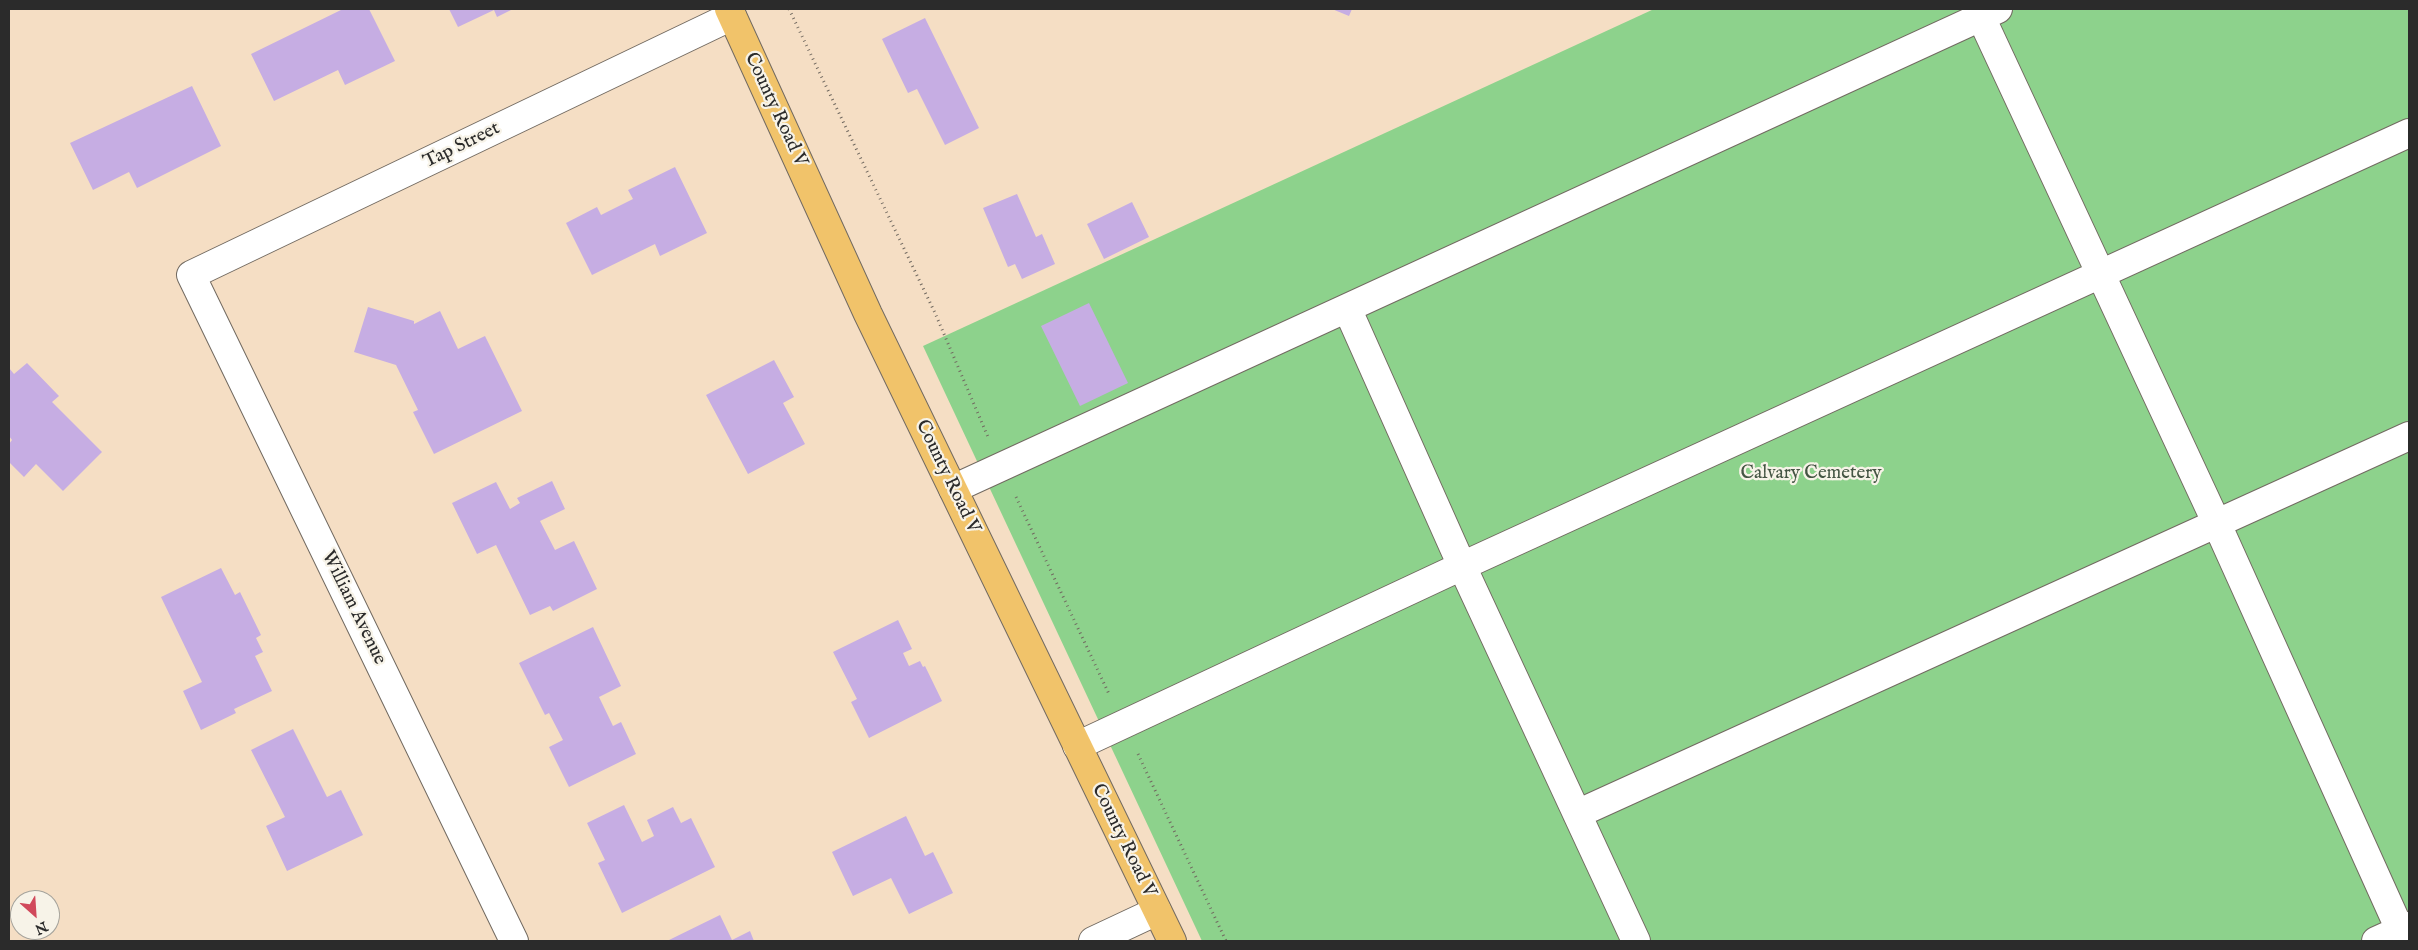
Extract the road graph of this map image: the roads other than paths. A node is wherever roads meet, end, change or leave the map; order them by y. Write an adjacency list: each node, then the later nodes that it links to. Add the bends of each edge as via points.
1 (730, 12): 4 (street, Tap Street); 8 (main road, County Road V, via 868,314)
2 (1990, 13): 5 (street); 6 (street)
3 (2409, 133): 5 (street)
4 (192, 275): 15 (street, William Avenue)
5 (2100, 275): 9 (street); 10 (street)
6 (1347, 308): 8 (street); 10 (street)
7 (2409, 436): 9 (street)
8 (953, 489): 11 (main road, County Road V)
9 (2217, 524): 12 (street); 14 (street)
10 (1462, 566): 11 (street); 12 (street)
11 (1077, 746): 13 (main road, County Road V)
12 (1577, 814): 18 (street)
13 (1157, 911): 16 (street); 17 (main road, County Road V)
14 (2405, 928): 19 (street)
15 (514, 941)
16 (1093, 941)
17 (1172, 941)
18 (1636, 941)
19 (2376, 941)

